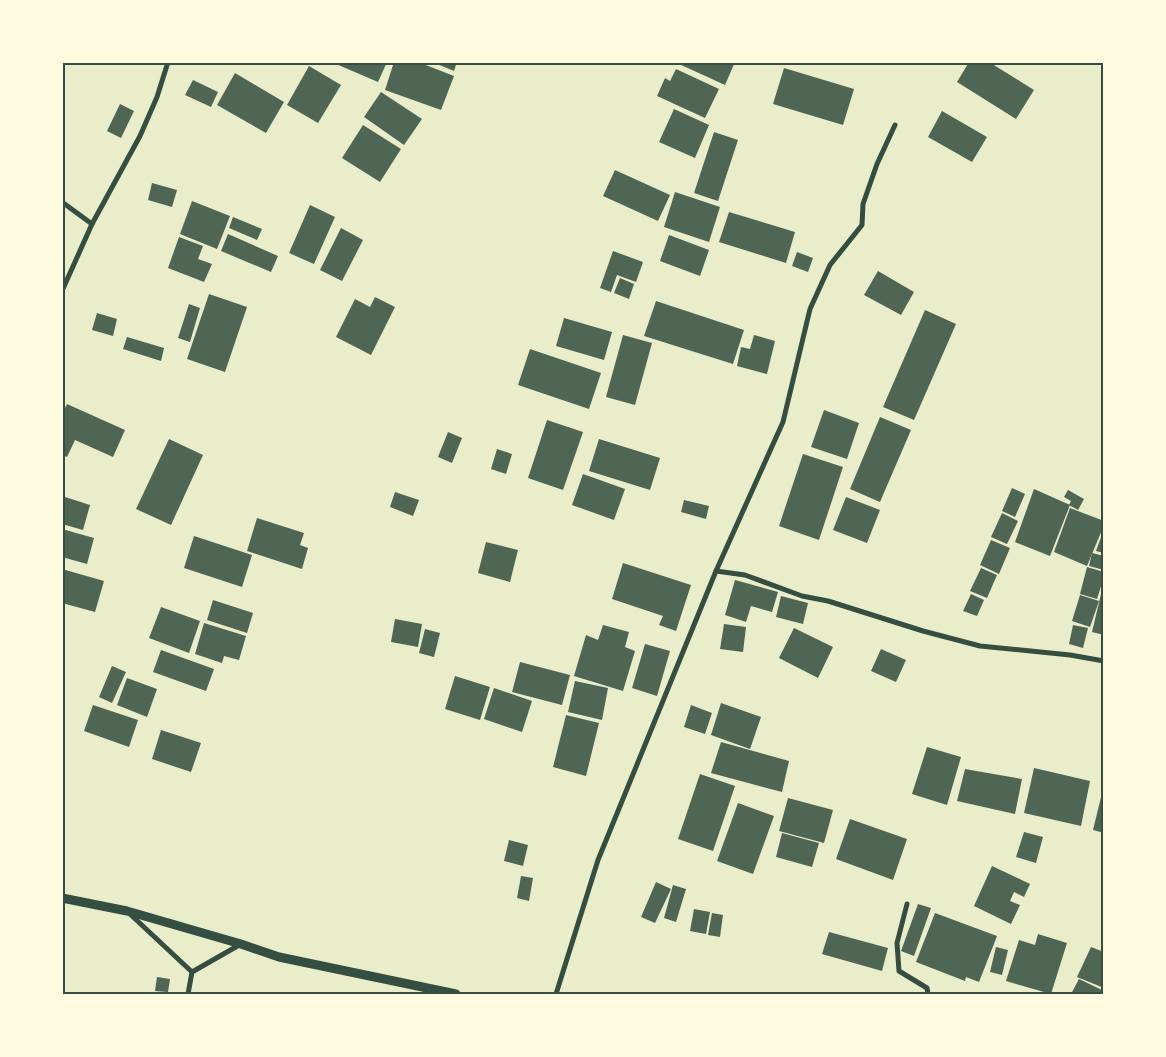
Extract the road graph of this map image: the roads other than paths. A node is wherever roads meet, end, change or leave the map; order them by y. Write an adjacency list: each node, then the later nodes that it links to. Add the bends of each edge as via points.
1 (168, 62): 4 (street, via 140,136)
2 (895, 125): 6 (street, via 876,164 863,204 862,225 830,265 810,309 783,422)
3 (62, 202): 4 (street)
4 (92, 224): 5 (street)
5 (62, 291)
6 (716, 571): 7 (street, via 745,574 802,596 980,646); 15 (street, via 598,860)
7 (1104, 661)
8 (62, 898): 10 (street)
9 (907, 904): 16 (street, via 897,943 900,971 927,988)
10 (127, 911): 11 (street); 12 (street)
11 (241, 944): 12 (street); 14 (street, via 279,957)
12 (192, 972): 13 (street)
13 (188, 994)
14 (456, 994)
15 (556, 994)
16 (928, 994)

